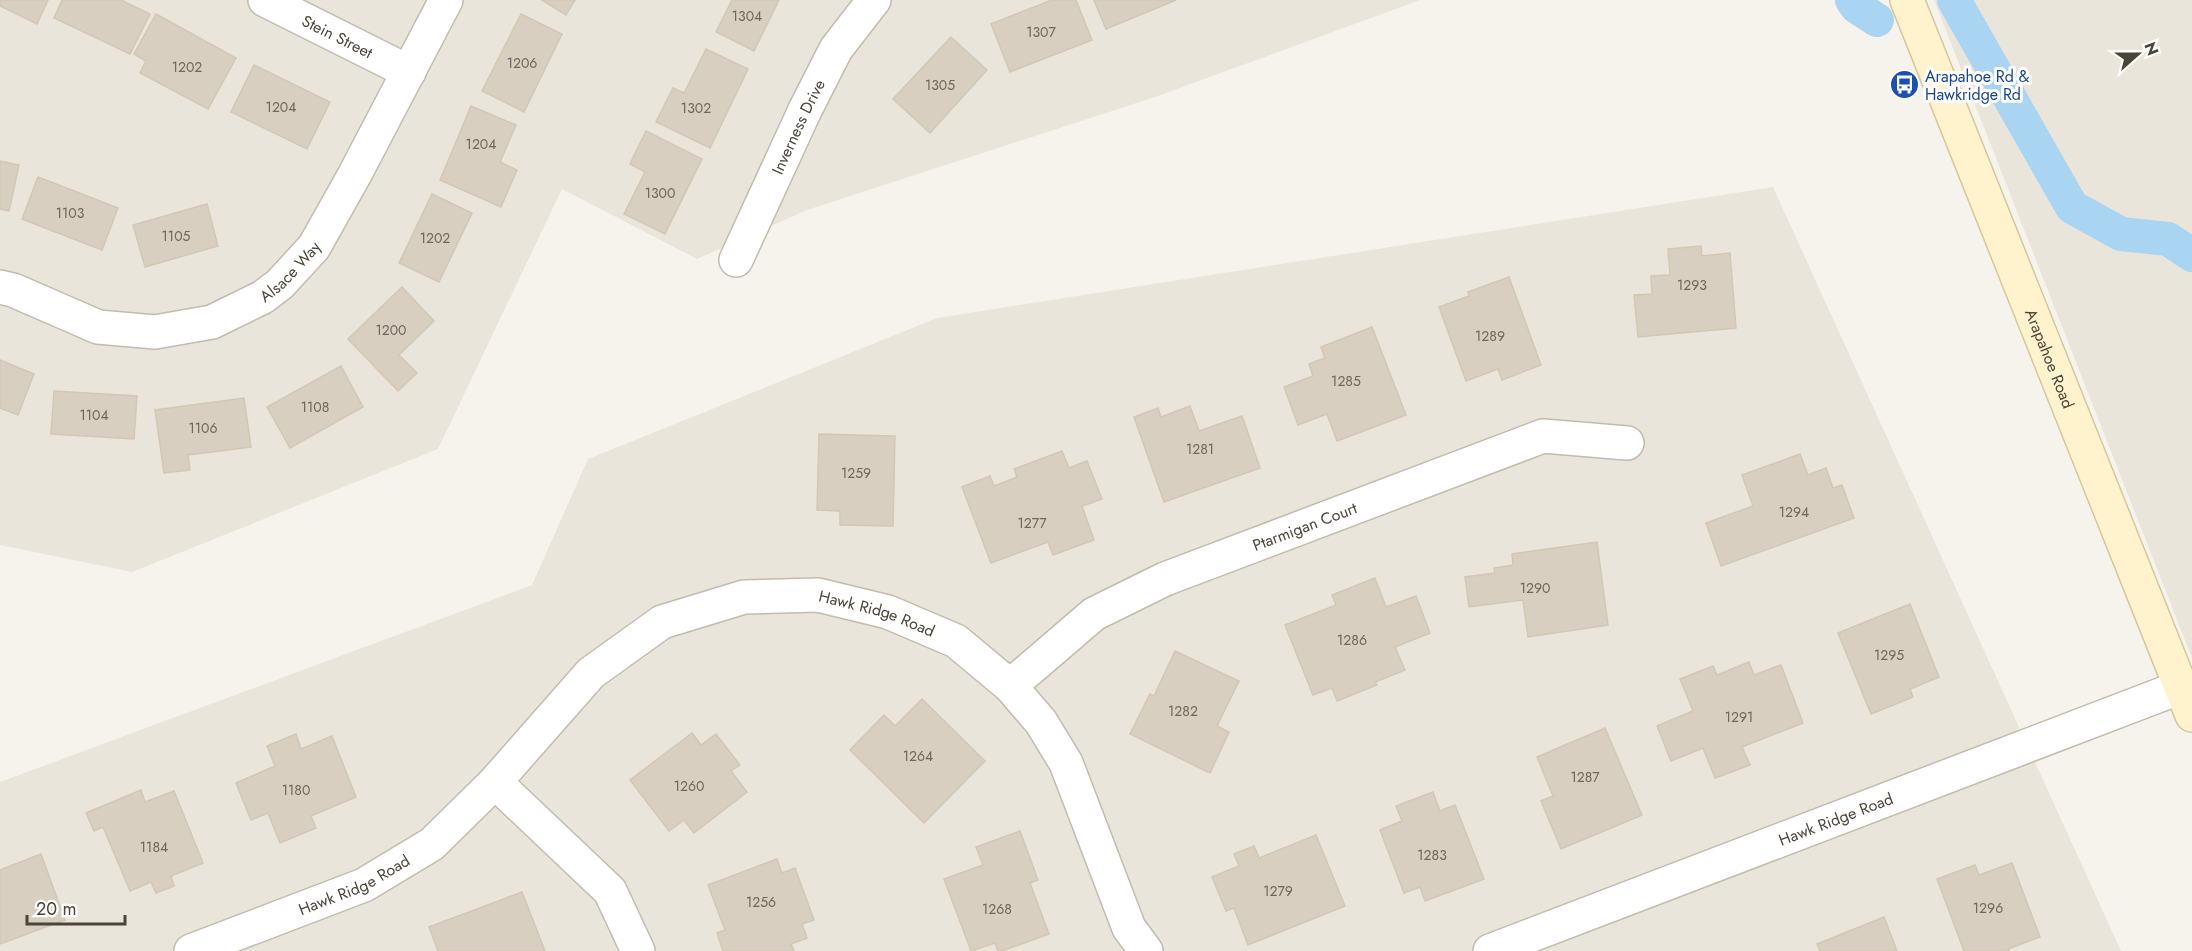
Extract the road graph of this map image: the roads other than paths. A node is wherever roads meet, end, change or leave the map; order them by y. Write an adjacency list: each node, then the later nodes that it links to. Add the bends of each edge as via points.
1 (265, 0): 5 (street, Stein Street)
2 (446, 0): 5 (street, Alsace Way)
3 (874, 0): 6 (street, Inverness Drive, via 836,49)
4 (1907, 0): 10 (main road, Arapahoe Road)
5 (409, 72): 7 (street, Alsace Way, via 314,246 263,297 212,322 155,332 98,327)
6 (736, 260)
7 (0, 287)
8 (1627, 443): 9 (street, Ptarmigan Court, via 1543,436 1165,579 1094,614)
9 (1010, 686): 11 (street, Hawk Ridge Road, via 956,641 888,612 818,595 744,597 662,622 591,673); 14 (street, Hawk Ridge Road, via 1041,722 1066,763 1129,928)
10 (2187, 701): 15 (street, Hawk Ridge Road)
11 (495, 782): 12 (street, Hawk Ridge Road, via 432,844 364,885); 13 (street, via 610,891)
12 (191, 951)
13 (638, 951)
14 (1146, 951)
15 (1490, 951)

